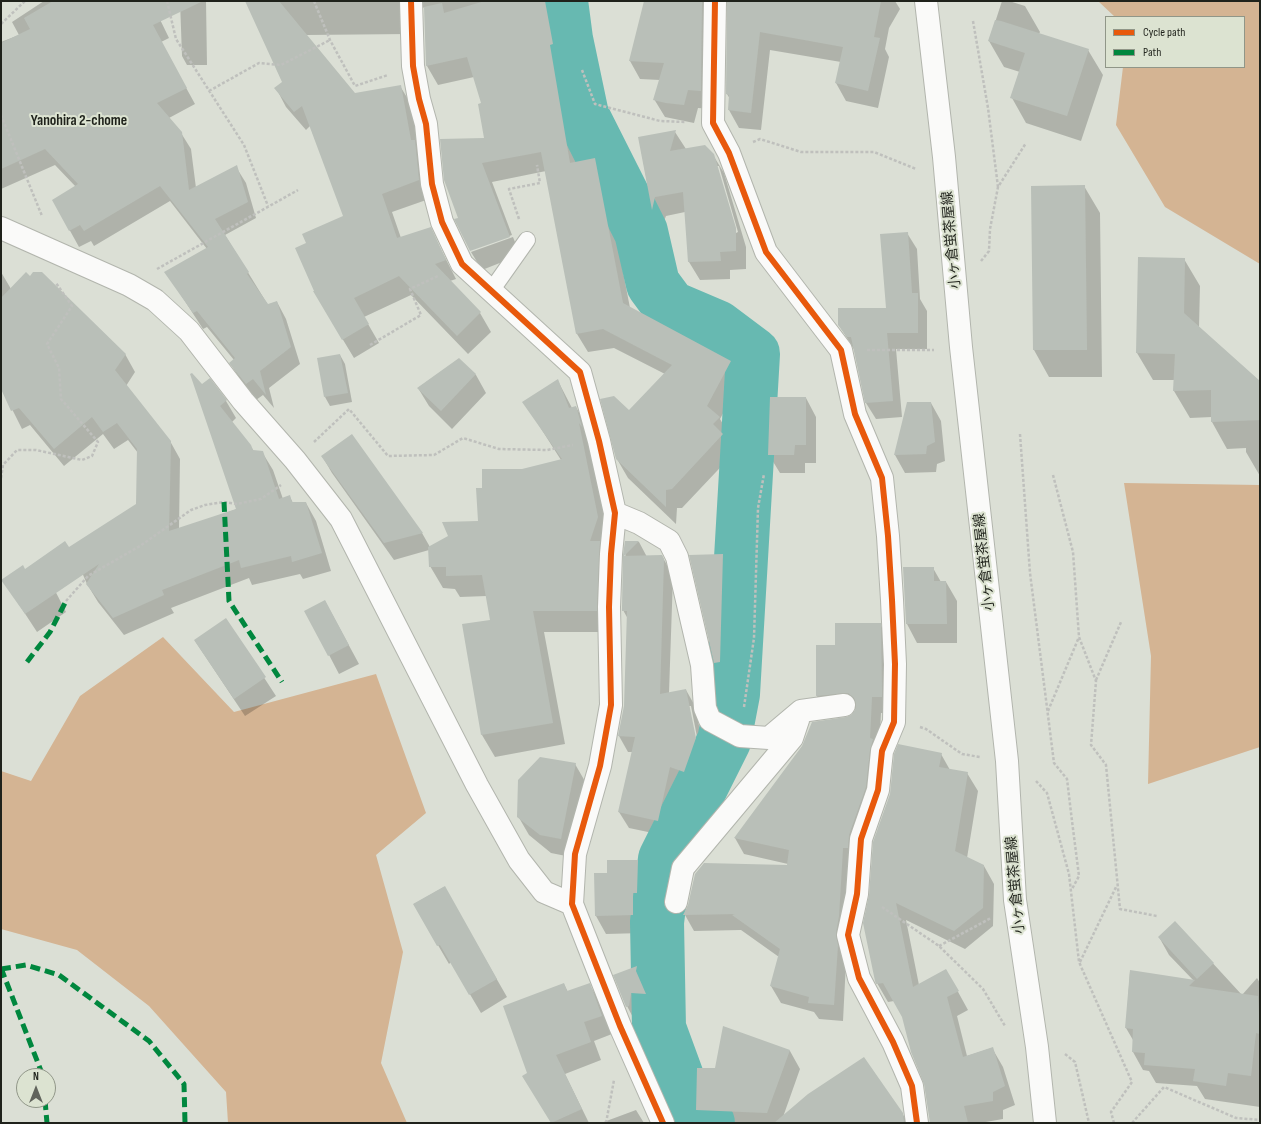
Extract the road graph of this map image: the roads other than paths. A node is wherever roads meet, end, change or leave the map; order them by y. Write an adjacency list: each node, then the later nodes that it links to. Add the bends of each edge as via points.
1 (411, 1): 6 (street, via 413,66 426,124 432,184 442,222 462,264)
2 (715, 1): 13 (street, via 713,123 728,153 766,252 841,350 855,414 882,478 892,600 894,722 882,751 878,790 862,839 857,894 848,935 859,978 894,1042 912,1086)
3 (926, 1): 14 (street, 小ヶ倉蛍茶屋線, via 1007,761 1016,900)
4 (1, 228): 11 (street, via 129,285 154,300 189,331 243,401 341,519 477,785 519,860 544,892)
5 (527, 240): 6 (lane)
6 (491, 291): 7 (street, via 580,372)
7 (615, 513): 9 (street, via 639,523 669,541 677,557 702,665 705,708 710,720 740,736 769,738); 11 (street, via 609,606 611,705 600,766 575,854)
8 (844, 705): 9 (street)
9 (801, 711): 10 (street, via 792,738 683,868)
10 (676, 902)
11 (572, 904): 12 (street, via 620,1026)
12 (663, 1123)
13 (917, 1123)
14 (1045, 1123)

